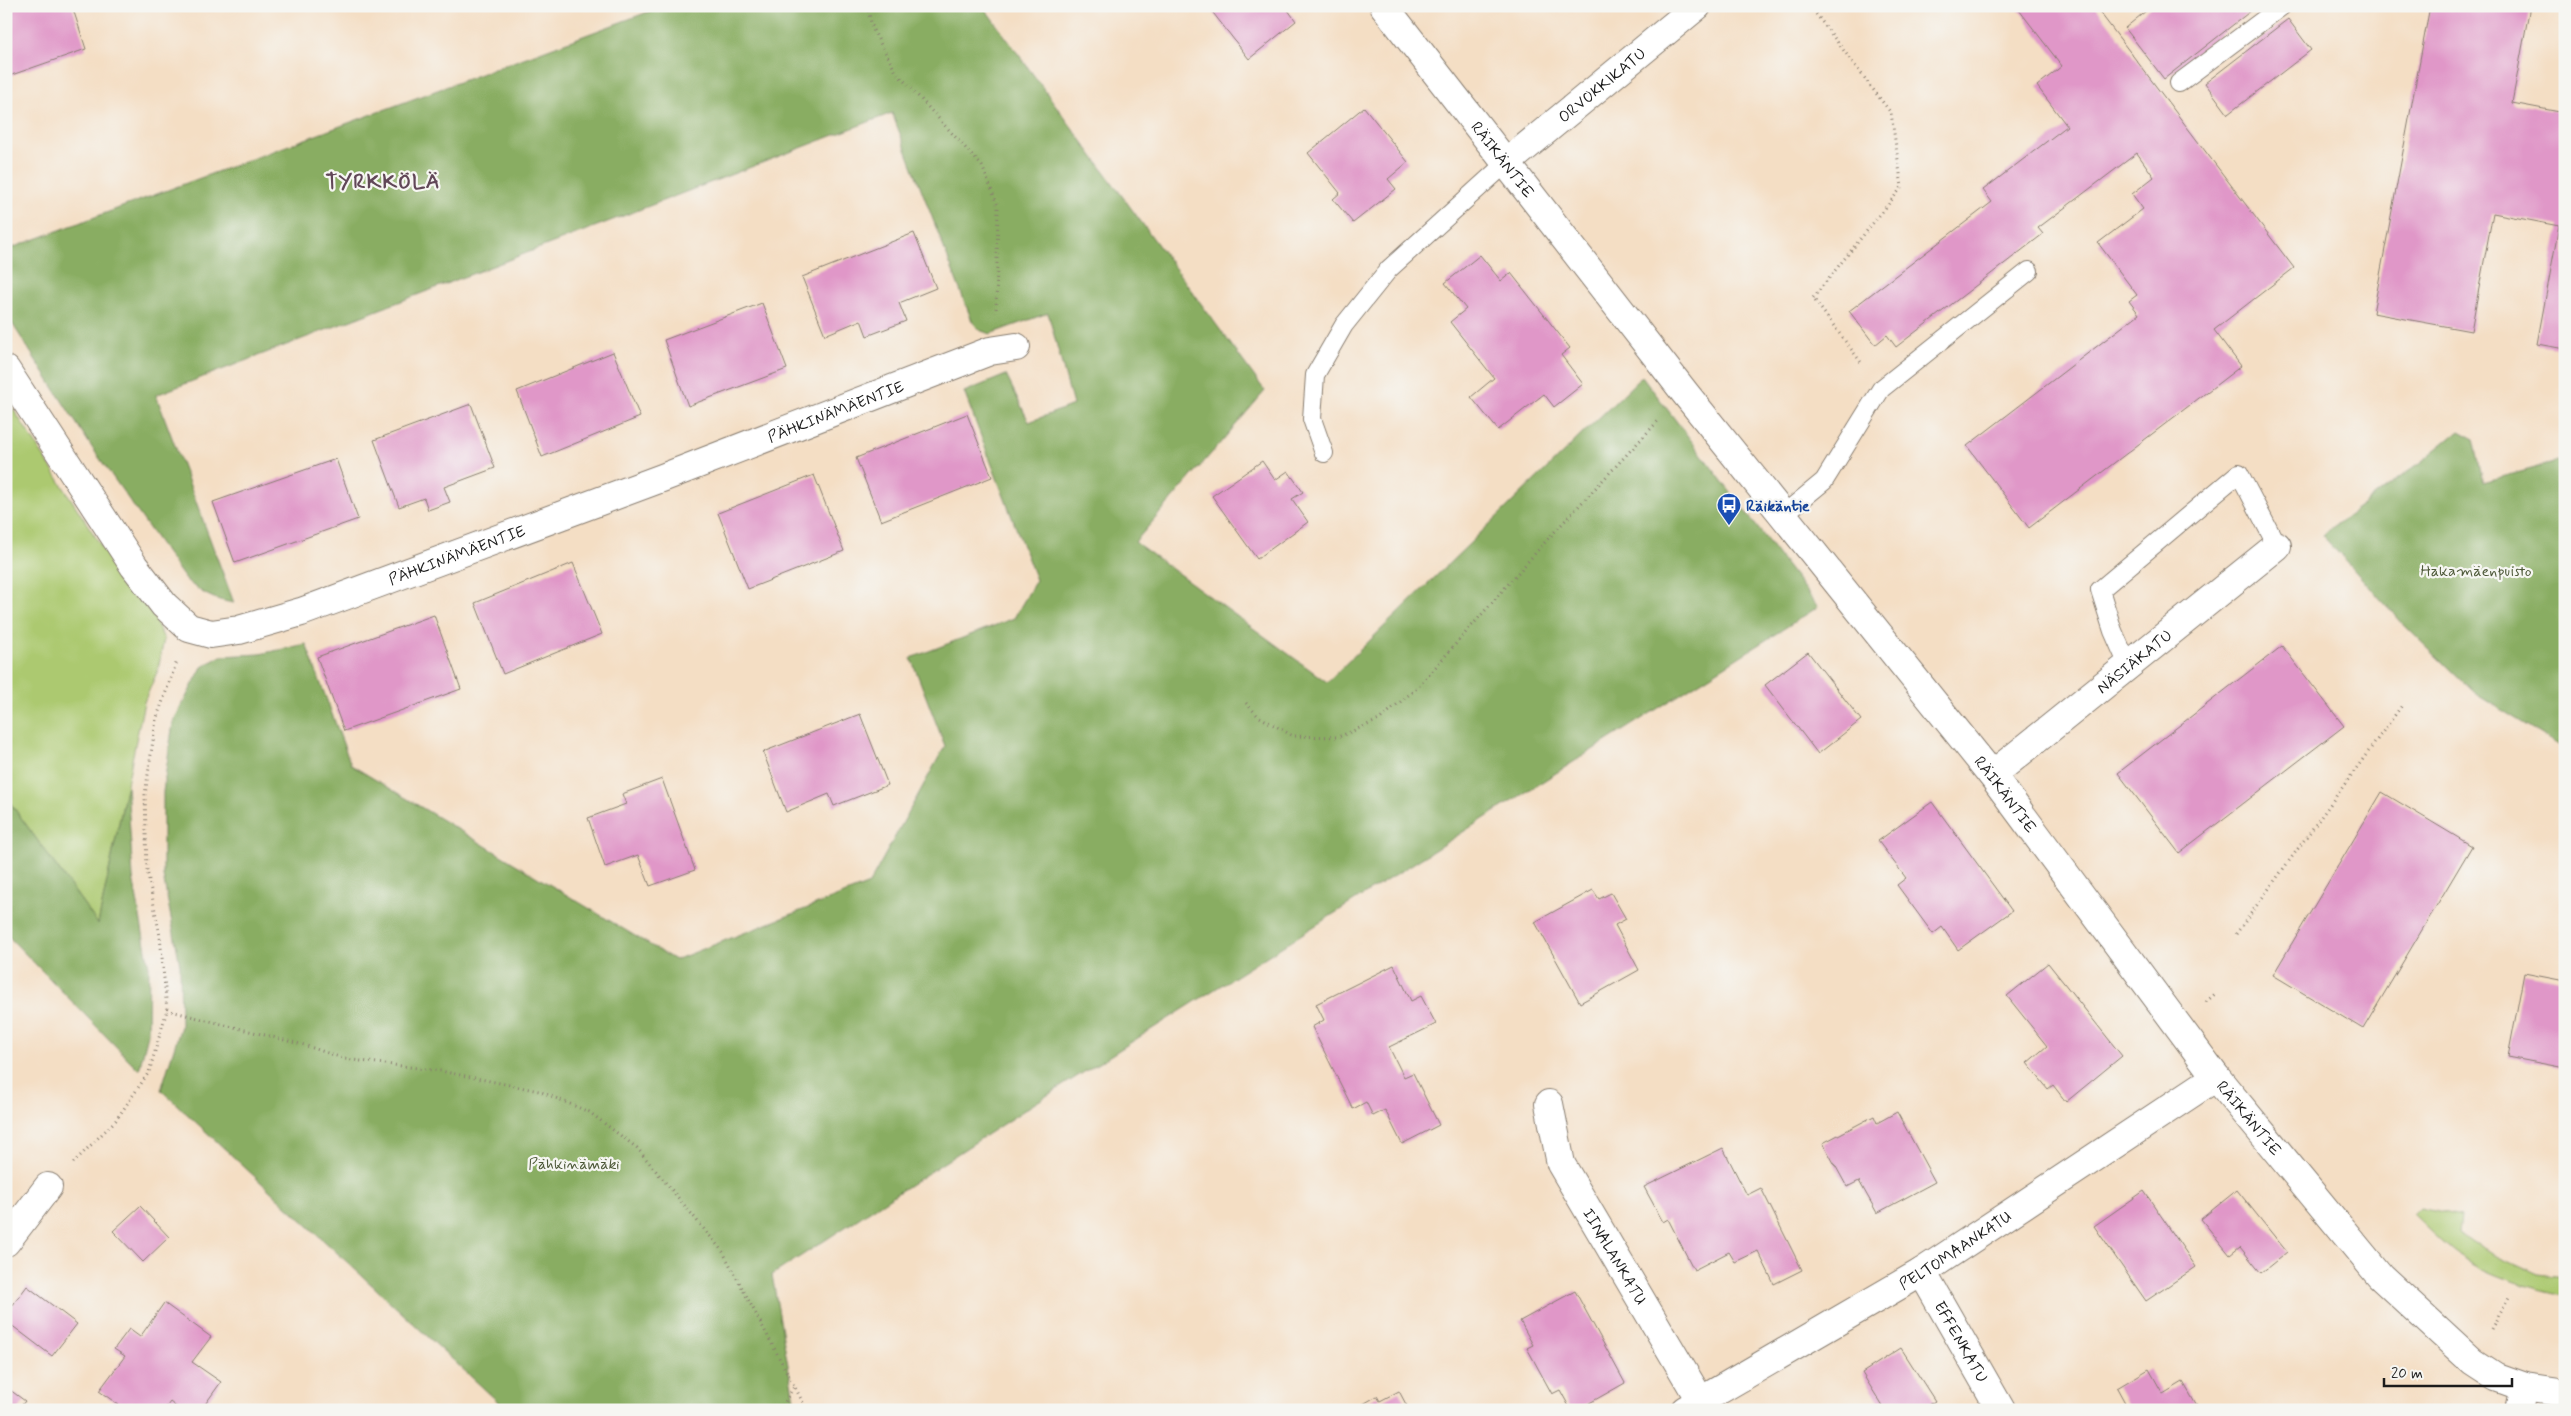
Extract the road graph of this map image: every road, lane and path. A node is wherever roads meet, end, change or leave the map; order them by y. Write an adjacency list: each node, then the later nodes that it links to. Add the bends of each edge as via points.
1 (867, 6): 9 (path, via 873,30 896,72 982,166 998,206 997,303)
2 (1384, 6): 7 (street, RÄIKÄNTIE)
3 (1697, 6): 7 (street, ORVOKKIKATU)
4 (1810, 6): 11 (path, via 1891,113 1902,187 1813,298)
5 (2282, 6): 6 (lane)
6 (2179, 83)
7 (1505, 164): 12 (street, RÄIKÄNTIE); 13 (lane, via 1389,269 1344,325 1315,375 1312,419)
8 (2029, 271): 11 (lane)
9 (1003, 349): 16 (street, PÄHKINÄMÄENTIE, via 300,612 239,630 211,634)
10 (6, 370): 16 (street, PÄHKINÄMÄENTIE, via 134,566 164,605)
11 (1881, 389): 14 (lane, via 1824,481)
12 (1685, 393): 14 (street, RÄIKÄNTIE); 18 (path, via 1546,540 1418,687 1378,720 1338,737 1293,736 1258,716)
13 (1324, 453)
14 (1784, 514): 20 (street, RÄIKÄNTIE)
15 (2276, 546): 17 (street, NÄSIÄKATU); 17 (lane, via 2239,473 2100,590)
16 (189, 628): 22 (path, via 156,720 145,796 147,870 160,936)
17 (2128, 665): 20 (street, NÄSIÄKATU)
18 (1246, 704)
19 (2403, 704): 21 (path)
20 (1992, 774): 23 (street, RÄIKÄNTIE)
21 (2236, 934)
22 (167, 1010): 25 (path, via 150,1072 116,1120); 28 (path, via 304,1045 345,1059 441,1071 539,1091 589,1112 637,1148 723,1252)
23 (2216, 1077): 27 (street, PELTOMAANKATU); 30 (street, RÄIKÄNTIE, via 2380,1276 2473,1362)
24 (1549, 1104): 31 (street, IINALANKATU, via 1561,1164)
25 (48, 1187): 26 (street)
26 (6, 1242)
27 (1922, 1272): 31 (street, PELTOMAANKATU); 34 (street, EFFENKATU)
28 (795, 1385): 32 (path); 33 (path)
29 (2565, 1393): 30 (street, RÄIKÄNTIE)
30 (2522, 1399)
31 (1693, 1405)
32 (780, 1410)
33 (807, 1410)
34 (2001, 1410)

